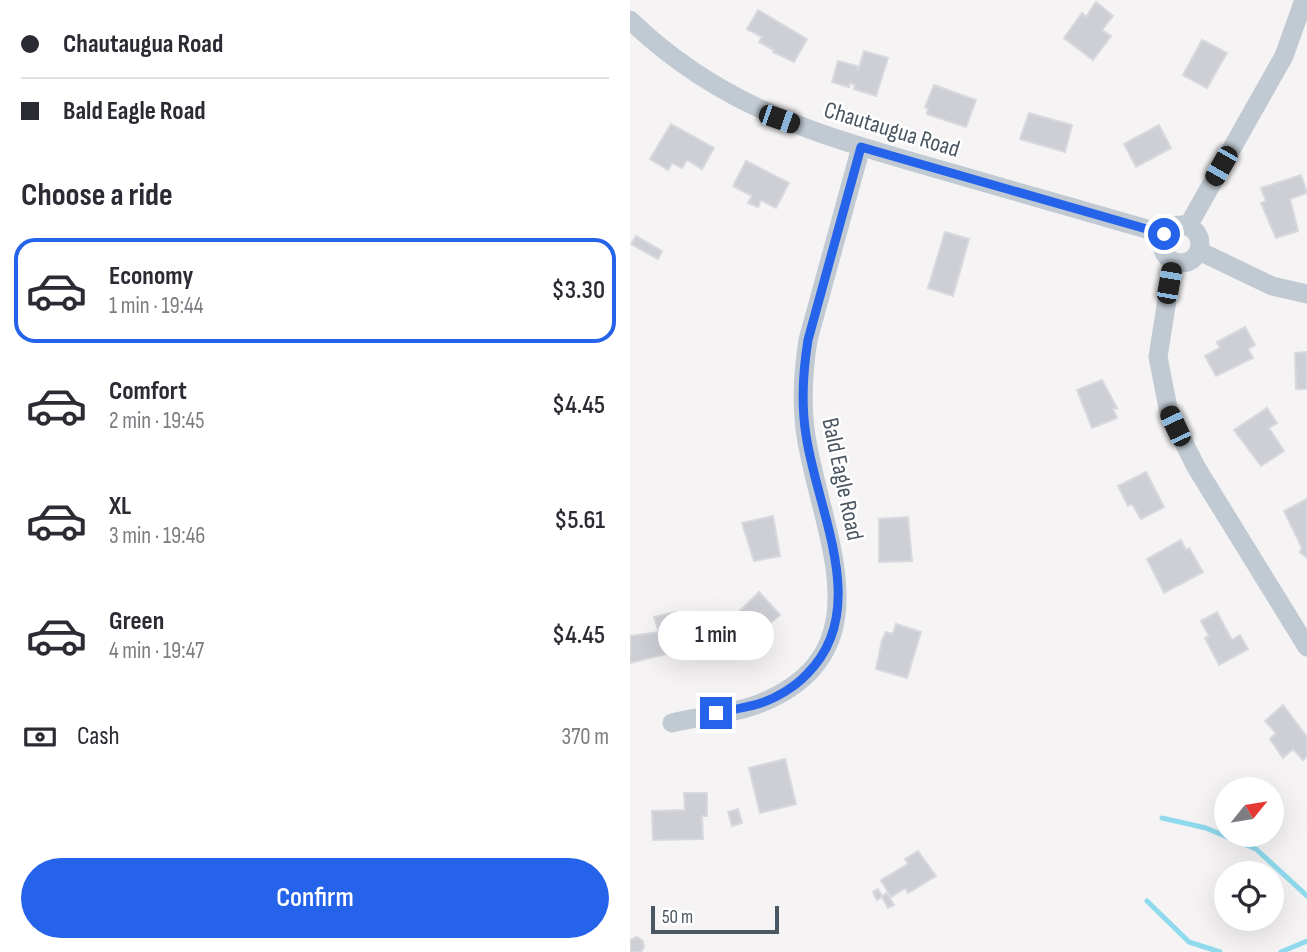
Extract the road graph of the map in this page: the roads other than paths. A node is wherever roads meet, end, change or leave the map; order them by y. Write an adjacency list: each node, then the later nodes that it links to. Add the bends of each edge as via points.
1 (1304, 0): 4 (street, via 1284,57)
2 (630, 20): 3 (street, Chautaugua Road, via 674,59 739,101)
3 (861, 147): 5 (street, Chautaugua Road); 10 (street, Bald Eagle Road, via 803,372 806,435 838,573 834,634 821,661 781,693 759,704)
4 (1188, 226): 5 (street, via 1175,225); 6 (street, via 1197,233)
5 (1164, 234): 7 (street, via 1161,246)
6 (1199, 251): 7 (street, via 1186,263); 8 (street, via 1272,286)
7 (1173, 262): 9 (street, via 1158,357 1169,414 1196,467)
8 (1307, 294)
9 (1307, 648)
10 (672, 723)

